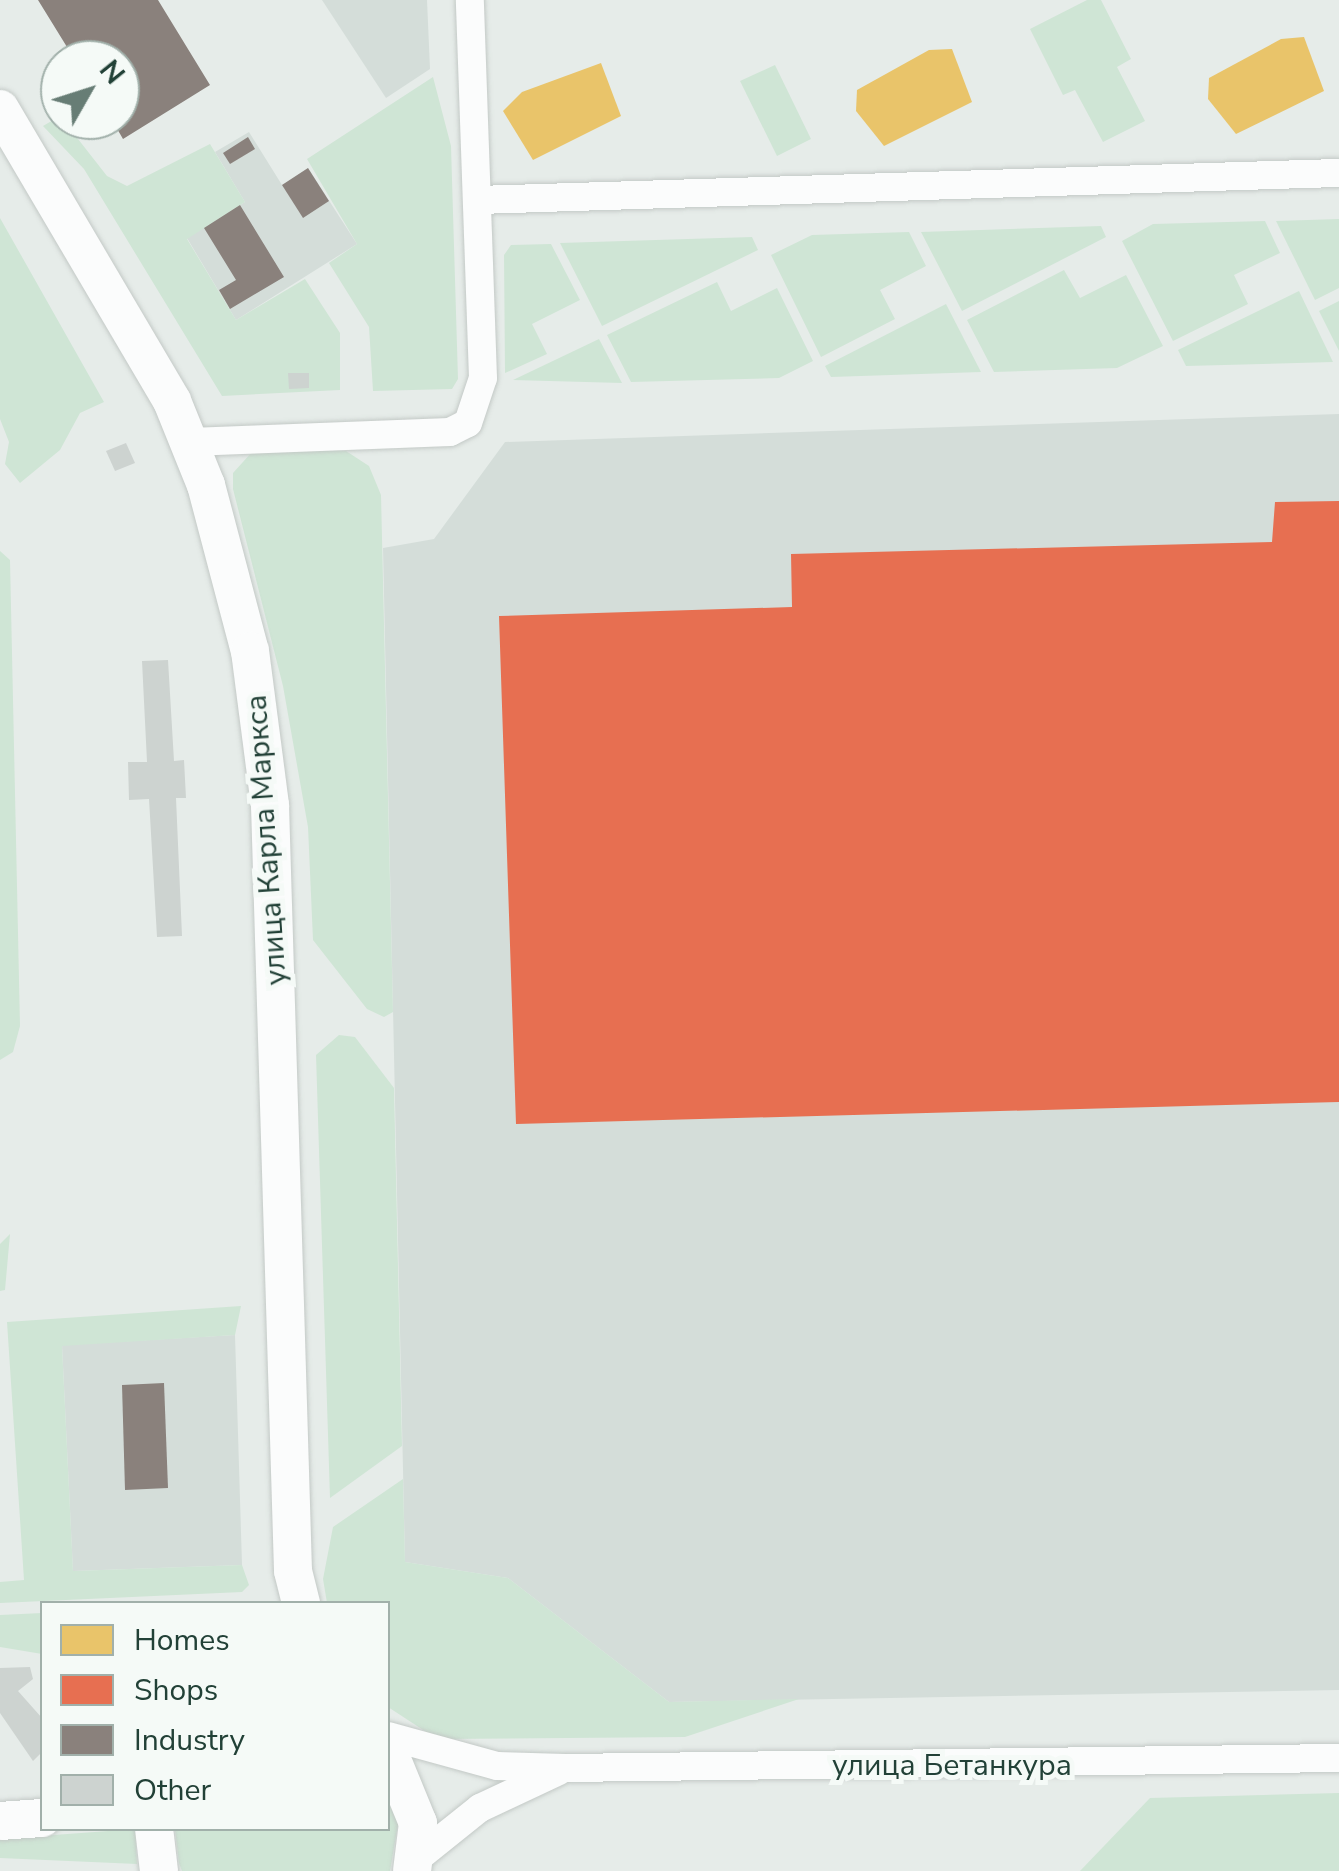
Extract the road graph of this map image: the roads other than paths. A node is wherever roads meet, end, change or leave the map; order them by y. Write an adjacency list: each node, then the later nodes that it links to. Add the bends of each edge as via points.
1 (470, 0): 4 (street)
2 (0, 110): 5 (main road, улица Карла Маркса)
3 (1339, 173): 4 (street)
4 (478, 200): 5 (street, via 483,378 468,424)
5 (190, 442): 6 (main road, улица Карла Маркса, via 250,651 270,806)
6 (292, 1593)
7 (390, 1737): 10 (street, улица Бетанкура, via 497,1766)
8 (390, 1753): 14 (main road, via 410,1787)
9 (1339, 1758): 10 (street, улица Бетанкура)
10 (565, 1768): 14 (street, улица Бетанкура, via 480,1808)
11 (40, 1818): 12 (main road)
12 (0, 1820)
13 (154, 1831): 15 (main road)
14 (414, 1865)
15 (159, 1871)

